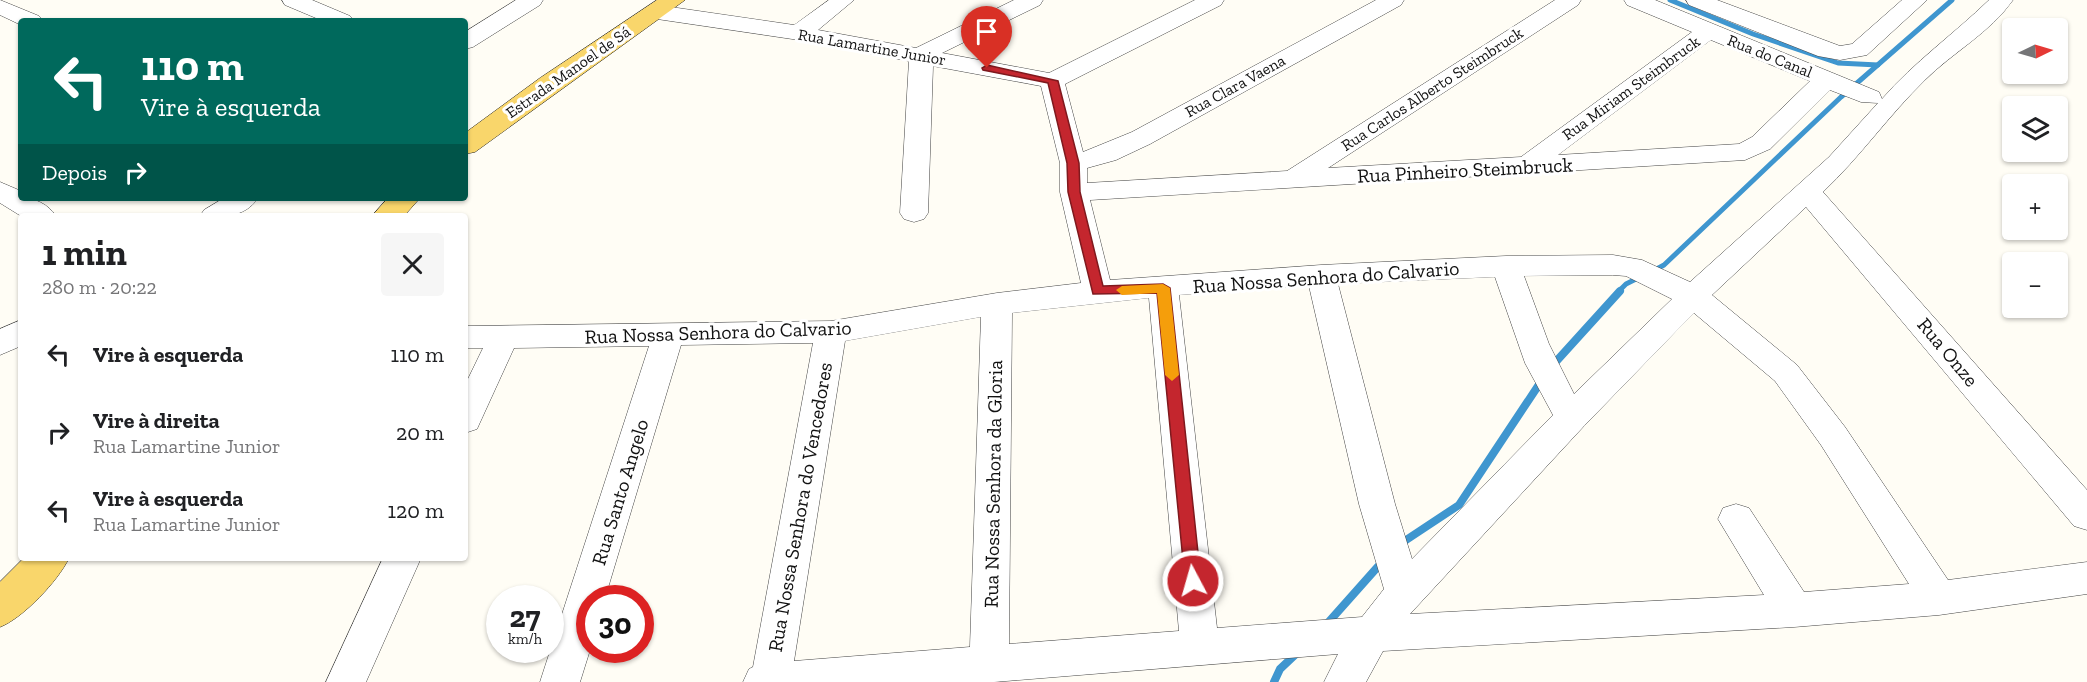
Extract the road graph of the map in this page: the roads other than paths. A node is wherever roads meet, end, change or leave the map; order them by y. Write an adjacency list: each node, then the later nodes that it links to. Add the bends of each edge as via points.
1 (293, 0): 16 (street)
2 (843, 0): 18 (street)
3 (1032, 0): 20 (street)
4 (1214, 0): 21 (street)
5 (1393, 0): 25 (street, Rua Clara Vaena)
6 (1569, 0): 28 (street, Rua Carlos Alberto Steimbruck)
7 (1635, 0): 17 (street, Rua do Canal)
8 (1697, 0): 14 (street, Rua do Canal)
9 (1916, 0): 14 (street, Rua do Canal, via 1859,50 1840,53 1826,51)
10 (2002, 0): 30 (street, via 1963,38 1917,74 1838,163)
11 (526, 1): 19 (street)
12 (0, 6): 15 (street)
13 (665, 6): 18 (street, Rua Lamartine Junior); 24 (main road, Estrada Manoel de Sá)
14 (1740, 6)
15 (25, 18)
16 (335, 18)
17 (1708, 31): 22 (street, Rua do Canal); 27 (street, Rua Miriam Steimbruck)
18 (799, 33): 20 (street, Rua Lamartine Junior)
19 (468, 40)
20 (921, 55): 21 (street, Rua Lamartine Junior); 38 (street)
21 (1052, 81): 26 (street)
22 (1833, 81): 23 (street, Rua do Canal); 27 (street, Rua Pinheiro Steimbruck, via 1761,143 1745,152)
23 (1870, 97)
24 (468, 144)
25 (1107, 153): 26 (street, Rua Clara Vaena); 29 (street)
26 (1073, 163): 31 (street)
27 (1525, 167): 28 (street, Rua Pinheiro Steimbruck)
28 (1294, 179): 29 (street, Rua Pinheiro Steimbruck)
29 (1125, 189): 31 (street, Rua Pinheiro Steimbruck)
30 (1807, 191): 43 (street); 53 (street, Rua Onze)
31 (1074, 192): 42 (street)
32 (4, 197): 35 (street)
33 (239, 201): 36 (street)
34 (402, 201): 37 (main road)
35 (36, 213)
36 (219, 213)
37 (390, 213)
38 (914, 213)
39 (1506, 266): 40 (street, Rua Nossa Senhora do Calvario); 43 (street, Rua Nossa Senhora do Calvario, via 1632,267); 52 (street, via 1535,351 1552,388)
40 (1321, 275): 41 (street, Rua Nossa Senhora do Calvario); 58 (street, via 1377,504)
41 (1163, 288): 42 (street, Rua Nossa Senhora do Calvario); 63 (street)
42 (1098, 291): 44 (street, Rua Nossa Senhora do Calvario)
43 (1688, 292): 52 (street); 59 (street, Rua Nossa Senhora do Calvario, via 1786,373 1833,436)
44 (997, 304): 46 (street, Rua Nossa Senhora do Calvario); 64 (street, Rua Nossa Senhora da Gloria)
45 (18, 333): 50 (street)
46 (831, 333): 47 (street, Rua Nossa Senhora do Calvario); 65 (street, Rua Nossa Senhora do Vencedores)
47 (668, 336): 49 (street, Rua Nossa Senhora do Calvario); 67 (street, Rua Santo Angelo)
48 (468, 337): 49 (street, Rua Nossa Senhora do Calvario)
49 (502, 338): 51 (street)
50 (0, 344)
51 (468, 413)
52 (1572, 417): 58 (street)
53 (2087, 515)
54 (1736, 519): 61 (street)
55 (47, 561): 60 (main road)
56 (401, 561): 66 (street)
57 (2087, 578): 59 (street)
58 (1400, 580): 62 (street)
59 (1939, 598): 61 (street)
60 (0, 609)
61 (1794, 610): 62 (street)
62 (1372, 634): 63 (street); 69 (street)
63 (1200, 648): 64 (street)
64 (989, 664): 65 (street)
65 (770, 681): 68 (street)
66 (346, 682)
67 (560, 682)
68 (763, 682)
69 (1344, 682)

